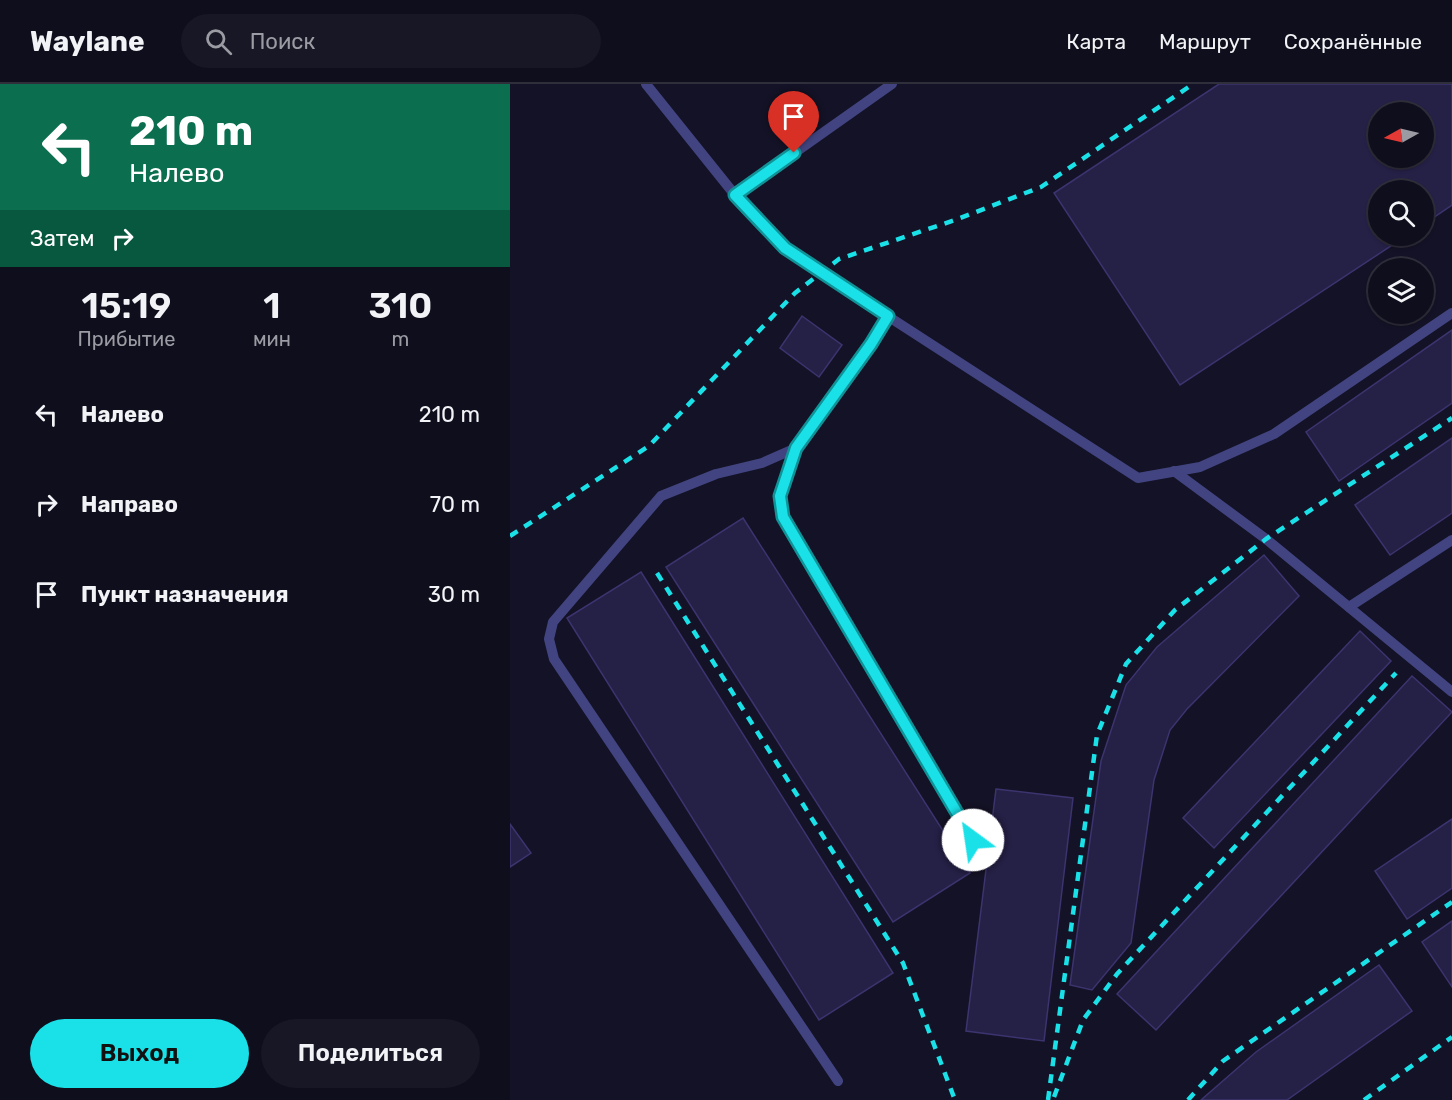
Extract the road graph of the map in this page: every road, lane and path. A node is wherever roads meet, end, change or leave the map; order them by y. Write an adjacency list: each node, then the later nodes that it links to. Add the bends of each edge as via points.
1 (646, 84): 3 (lane)
2 (892, 84): 3 (lane)
3 (735, 195): 5 (lane, via 785,248)
4 (1452, 313): 7 (lane, via 1274,434 1200,467)
5 (888, 316): 6 (lane); 7 (lane, via 1138,478)
6 (796, 448): 11 (lane, via 780,496 783,517); 12 (lane, via 661,496 553,622 549,639 554,659)
7 (1174, 471): 9 (lane, via 1266,539)
8 (1452, 540): 9 (lane)
9 (1348, 607): 10 (lane)
10 (1452, 692)
11 (973, 840)
12 (838, 1081)

